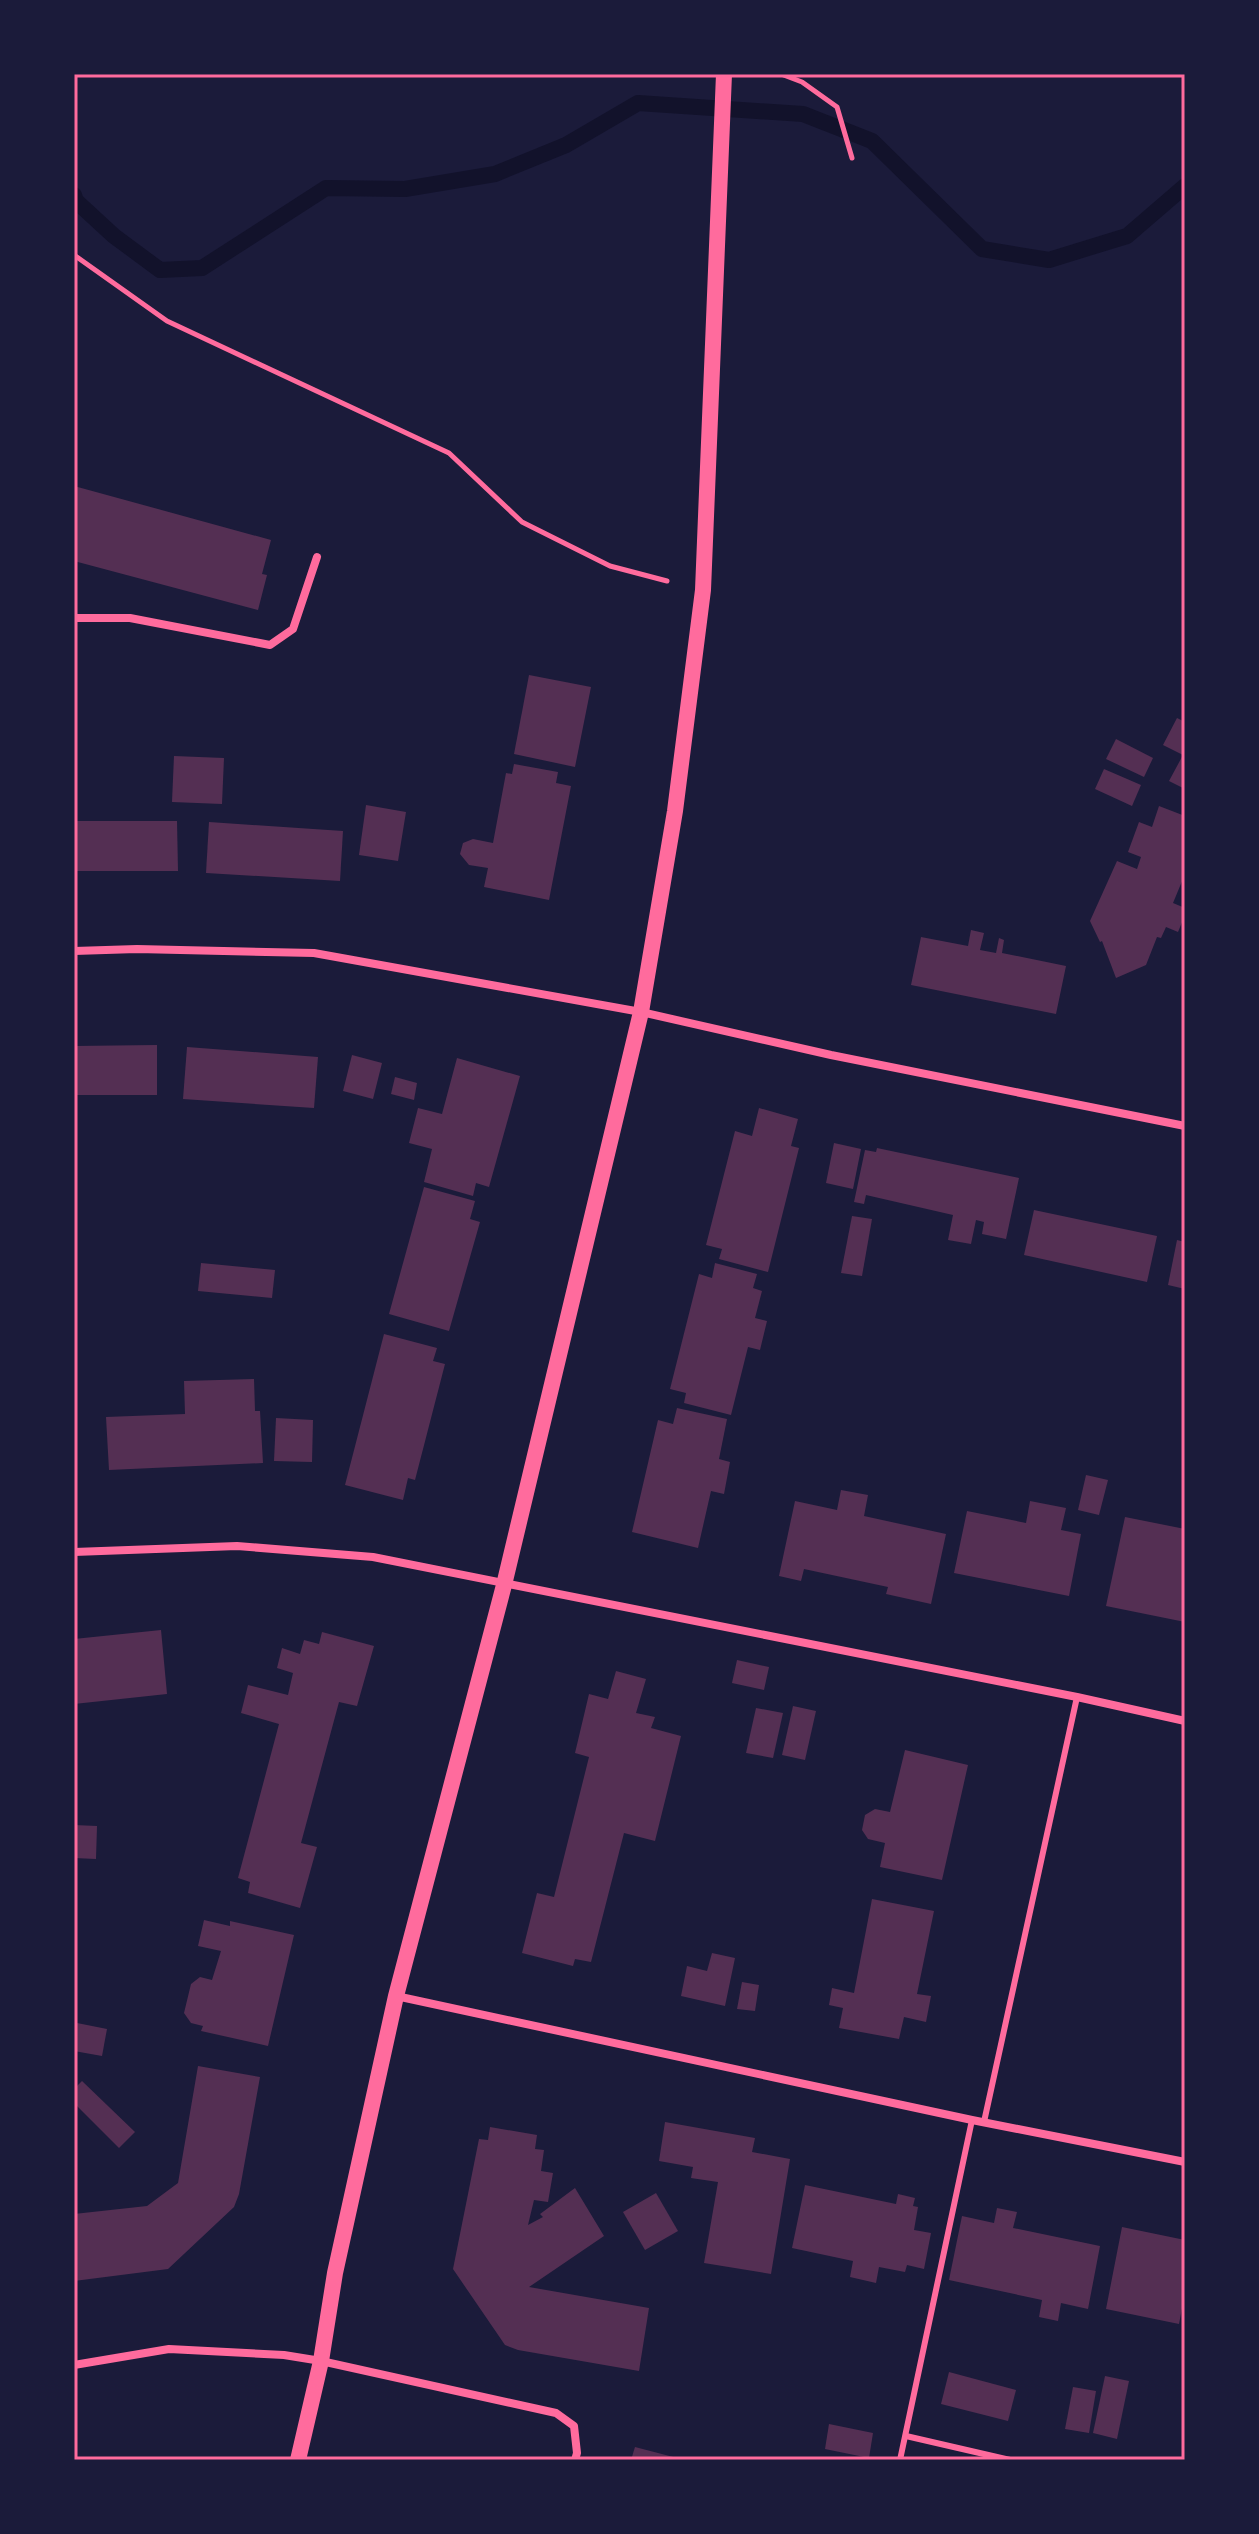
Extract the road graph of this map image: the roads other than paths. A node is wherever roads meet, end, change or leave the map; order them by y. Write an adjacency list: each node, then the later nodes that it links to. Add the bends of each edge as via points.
1 (724, 74): 5 (main road, via 703,590 675,811)
2 (317, 557): 3 (street, via 293,629 270,645 130,618)
3 (74, 618)
4 (74, 951): 5 (street, via 314,953)
5 (641, 1012): 6 (street); 8 (main road)
6 (1185, 1126)
7 (74, 1552): 8 (street, via 237,1546 373,1557)
8 (504, 1585): 9 (street); 11 (main road)
9 (1077, 1697): 10 (street); 13 (lane)
10 (1185, 1721)
11 (396, 1996): 12 (street); 15 (main road)
12 (972, 2120): 13 (street); 17 (lane)
13 (984, 2122): 14 (street)
14 (1185, 2162)
15 (321, 2361): 16 (street, via 169,2349); 18 (main road); 19 (street, via 556,2413 574,2426)
16 (74, 2365)
17 (906, 2436): 20 (lane); 21 (lane)
18 (298, 2460)
19 (575, 2460)
20 (900, 2460)
21 (1010, 2460)

